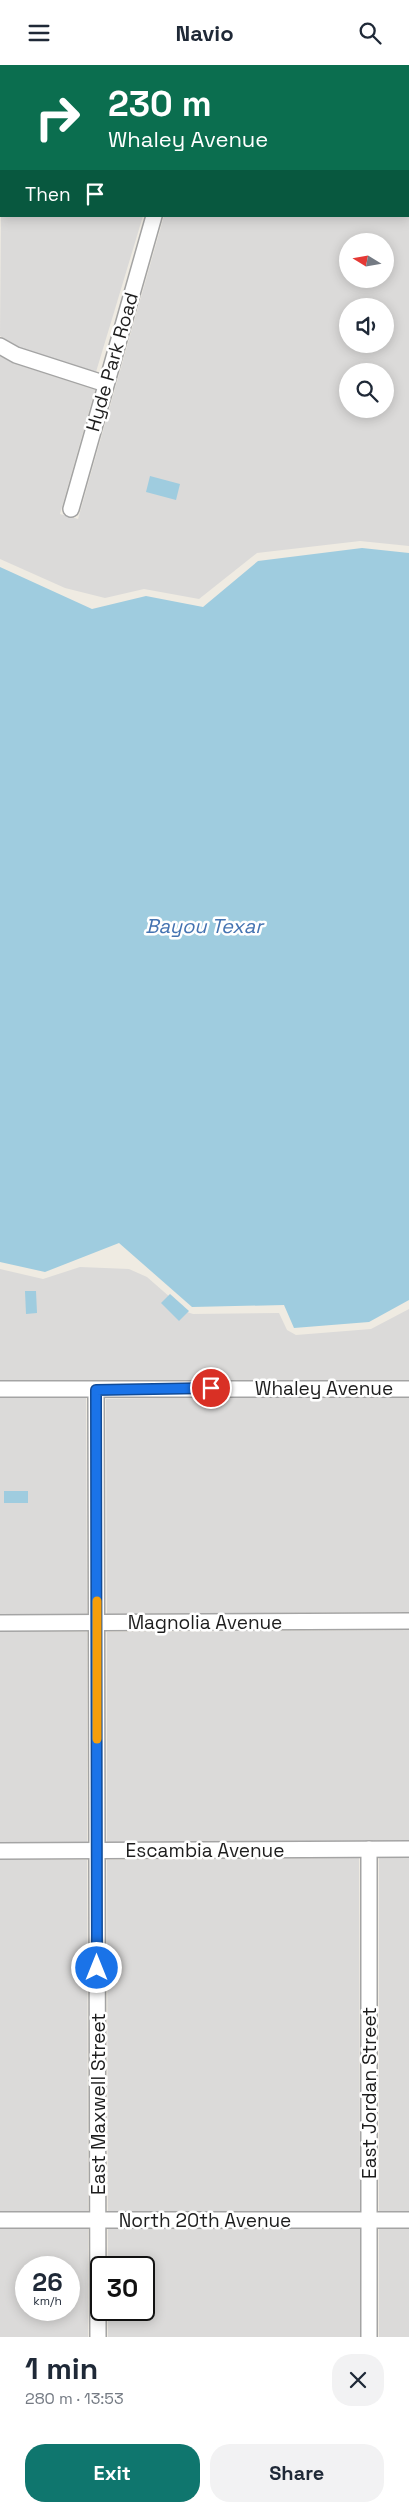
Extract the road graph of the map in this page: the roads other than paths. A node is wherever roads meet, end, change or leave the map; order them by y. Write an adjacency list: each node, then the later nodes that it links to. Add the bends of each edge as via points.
1 (154, 217): 3 (street, Hyde Park Road)
2 (0, 346): 3 (street, via 16,355)
3 (106, 384): 4 (street, Hyde Park Road)
4 (71, 509)
5 (0, 1389): 7 (street, Whaley Avenue)
6 (409, 1389): 7 (street, Whaley Avenue)
7 (96, 1390): 10 (street, East Maxwell Street)
8 (409, 1621): 10 (street, Magnolia Avenue)
9 (0, 1623): 10 (street, Magnolia Avenue)
10 (97, 1623): 14 (street, East Maxwell Street)
11 (369, 1849): 12 (street, Escambia Avenue); 14 (street, Escambia Avenue); 17 (street, East Jordan Street)
12 (409, 1849)
13 (0, 1851): 14 (street, Escambia Avenue)
14 (97, 1851): 18 (street, East Maxwell Street)
15 (409, 2219): 17 (street, North 20th Avenue)
16 (0, 2220): 18 (street, North 20th Avenue)
17 (369, 2220): 18 (street, North 20th Avenue); 20 (street, East Jordan Street)
18 (98, 2221): 19 (street, East Maxwell Street)
19 (98, 2337)
20 (370, 2337)

